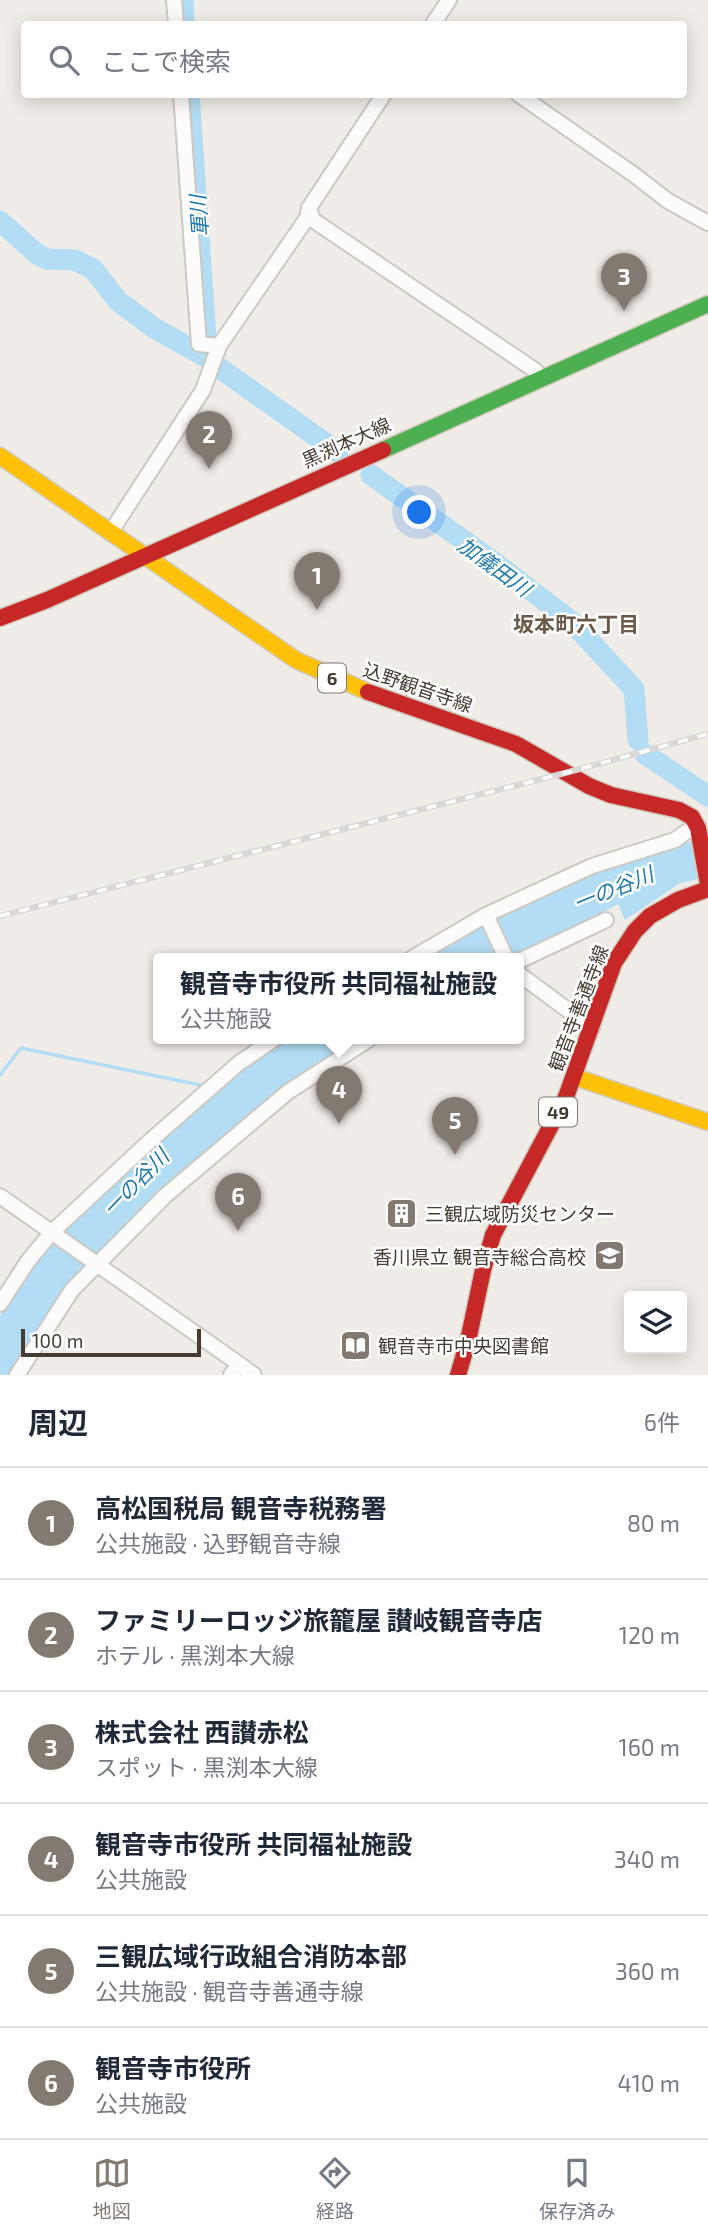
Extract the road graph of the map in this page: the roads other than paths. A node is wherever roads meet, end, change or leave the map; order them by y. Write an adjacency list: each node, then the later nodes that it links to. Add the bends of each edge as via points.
1 (174, 0): 3 (street)
2 (449, 0): 4 (street)
3 (176, 21)
4 (435, 21)
5 (181, 98): 11 (street, via 199,344)
6 (381, 98): 8 (street)
7 (525, 98): 9 (street, via 668,201)
8 (309, 208): 11 (street, via 307,218); 12 (street, via 313,220)
9 (708, 223)
10 (708, 304): 15 (main road, 黒渕本大線)
11 (219, 346): 14 (street, via 203,390)
12 (536, 370)
13 (0, 456): 14 (main road, 込野観音寺線 / 6)
14 (110, 533): 15 (main road, 込野観音寺線 / 6)
15 (145, 555): 16 (main road, 黒渕本大線); 17 (main road, 込野観音寺線 / 6, via 296,660 330,677 516,744 611,795 679,810)
16 (0, 618)
17 (702, 829): 18 (main road, 観音寺善通寺線 / 49); 19 (street, via 592,866)
18 (708, 884): 25 (main road, 観音寺善通寺線 / 49, via 635,930 605,985)
19 (486, 915): 21 (street); 22 (street)
20 (606, 920): 23 (street)
21 (421, 953)
22 (504, 953)
23 (524, 959)
24 (524, 978): 25 (street)
25 (592, 1028): 28 (main road, 観音寺善通寺線 / 49)
26 (267, 1044): 31 (street, via 239,1063)
27 (362, 1044): 32 (street, via 288,1092 166,1195)
28 (575, 1077): 29 (main road); 37 (main road, 観音寺善通寺線 / 49, via 494,1235)
29 (708, 1122)
30 (0, 1196): 31 (street)
31 (52, 1232): 32 (street); 33 (street)
32 (98, 1264): 34 (street); 35 (street, via 72,1290)
33 (0, 1304)
34 (235, 1370): 36 (street)
35 (17, 1375)
36 (254, 1375)
37 (458, 1375)

